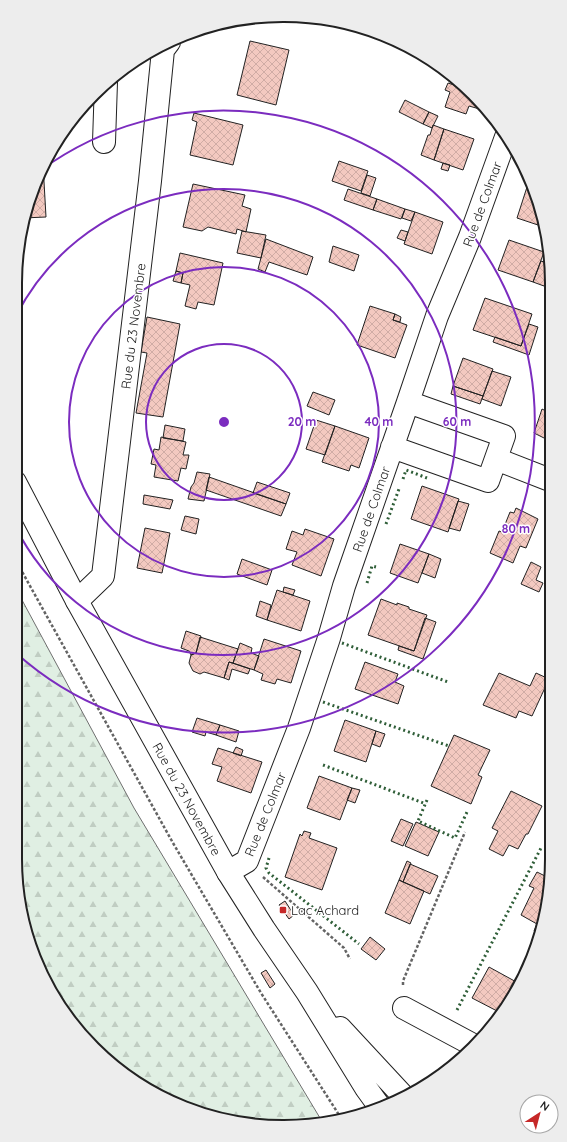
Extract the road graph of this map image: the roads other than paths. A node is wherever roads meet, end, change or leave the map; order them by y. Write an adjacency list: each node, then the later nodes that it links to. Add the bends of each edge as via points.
1 (163, 52): 10 (street, Rue du 23 Novembre, via 103,576)
2 (106, 92): 3 (street)
3 (104, 142)
4 (504, 143): 5 (street, Rue de Colmar)
5 (408, 402): 6 (street, Rue de Colmar); 7 (street, via 504,436)
6 (392, 447): 7 (street, via 488,481); 11 (street, Rue de Colmar, via 301,720 274,792 247,861)
7 (496, 459): 8 (street)
8 (545, 478)
9 (22, 495): 10 (street, Rue du 23 Novembre)
10 (77, 601): 11 (street, Rue du 23 Novembre)
11 (228, 872): 12 (street, Rue du 23 Novembre)
12 (307, 992): 15 (street, Rue du 23 Novembre); 16 (street, Rue du 23 Novembre)
13 (404, 1008): 14 (street)
14 (468, 1043)
15 (366, 1088): 17 (street, Rue du 23 Novembre); 18 (street)
16 (400, 1093)
17 (377, 1103)
18 (365, 1107)

